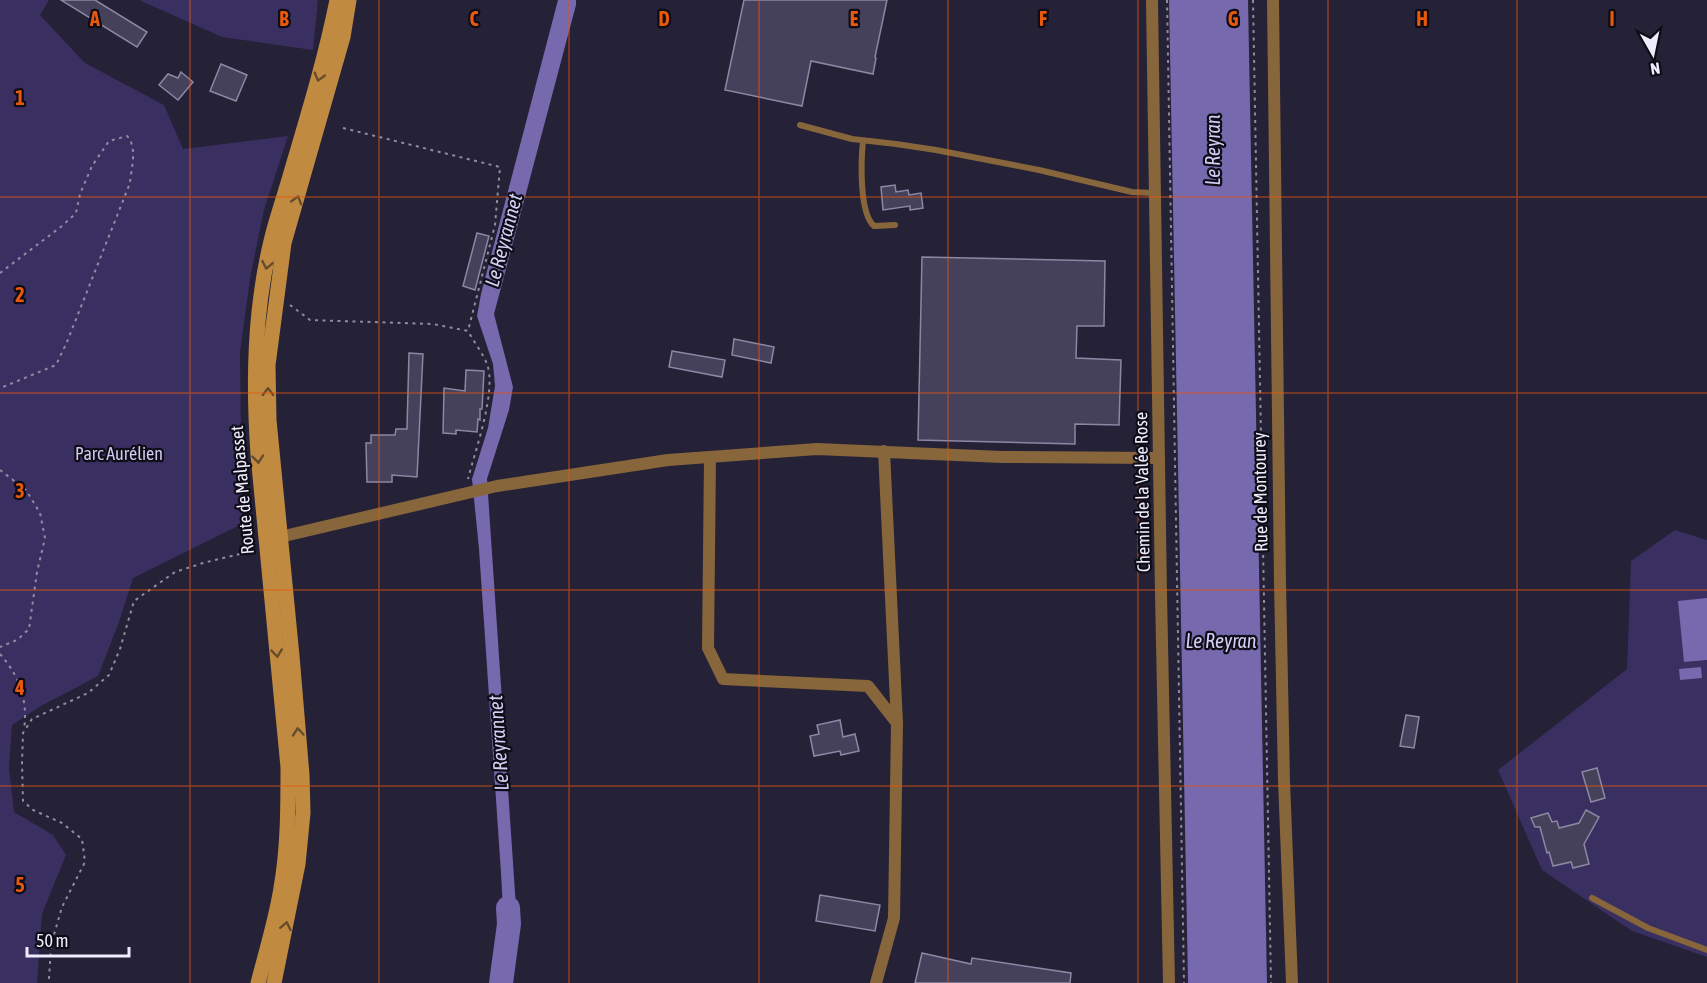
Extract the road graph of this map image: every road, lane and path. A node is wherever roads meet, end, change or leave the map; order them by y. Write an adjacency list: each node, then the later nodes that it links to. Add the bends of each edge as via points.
1 (337, 0): 7 (main road, Route de Malpasset, one-way to 7)
2 (350, 0): 7 (main road, Route de Malpasset, via 343,37)
3 (1152, 0): 11 (street, Chemin de la Valée Rose)
4 (1167, 0): 35 (path)
5 (1253, 0): 36 (path)
6 (1273, 0): 37 (street, Rue de Montourey, via 1280,617)
7 (314, 119): 14 (main road, Route de Malpasset, one-way to 7, via 284,243); 22 (main road, Route de Malpasset, one-way to 22, via 272,238 260,300 254,407)
8 (800, 125): 10 (lane)
9 (343, 129): 15 (path, via 500,167 495,225)
10 (863, 141): 11 (lane, via 936,150 1132,192); 12 (lane, via 868,218 874,226)
11 (1156, 193): 19 (street, Chemin de la Valée Rose)
12 (895, 225)
13 (0, 273): 16 (path, via 76,213 92,166 109,141 127,136 133,157 130,183 56,365)
14 (275, 302): 15 (path, via 289,304 310,320 433,324); 22 (main road, Route de Malpasset, one-way to 14, via 268,364)
15 (468, 331): 21 (path, via 489,374 487,413)
16 (0, 390)
17 (884, 452): 18 (street, via 817,449); 19 (street); 26 (street)
18 (710, 457): 21 (street, via 669,460); 26 (street, via 708,648 723,679 868,686)
19 (1159, 458): 34 (street, Chemin de la Valée Rose)
20 (0, 470): 24 (path, via 26,490 40,513 45,538 29,629 17,640)
21 (464, 494): 23 (street)
22 (271, 515): 23 (main road, Route de Malpasset)
23 (271, 542): 27 (path, via 175,572 134,601 109,675 88,693 32,719); 31 (main road, Route de Malpasset, one-way to 31, via 288,815 281,890); 32 (main road, Route de Malpasset, one-way to 23, via 298,864 303,813 301,763)
24 (0, 646)
25 (0, 654): 27 (path, via 24,696)
26 (897, 723): 33 (street, via 894,918)
27 (23, 733): 30 (path, via 23,801 33,810 63,823 82,839 85,862 62,908 51,945)
28 (1592, 898): 29 (lane, via 1648,928)
29 (1707, 950)
30 (49, 979)
31 (258, 983)
32 (274, 983)
33 (876, 983)
34 (1169, 983)
35 (1184, 983)
36 (1271, 983)
37 (1292, 983)

